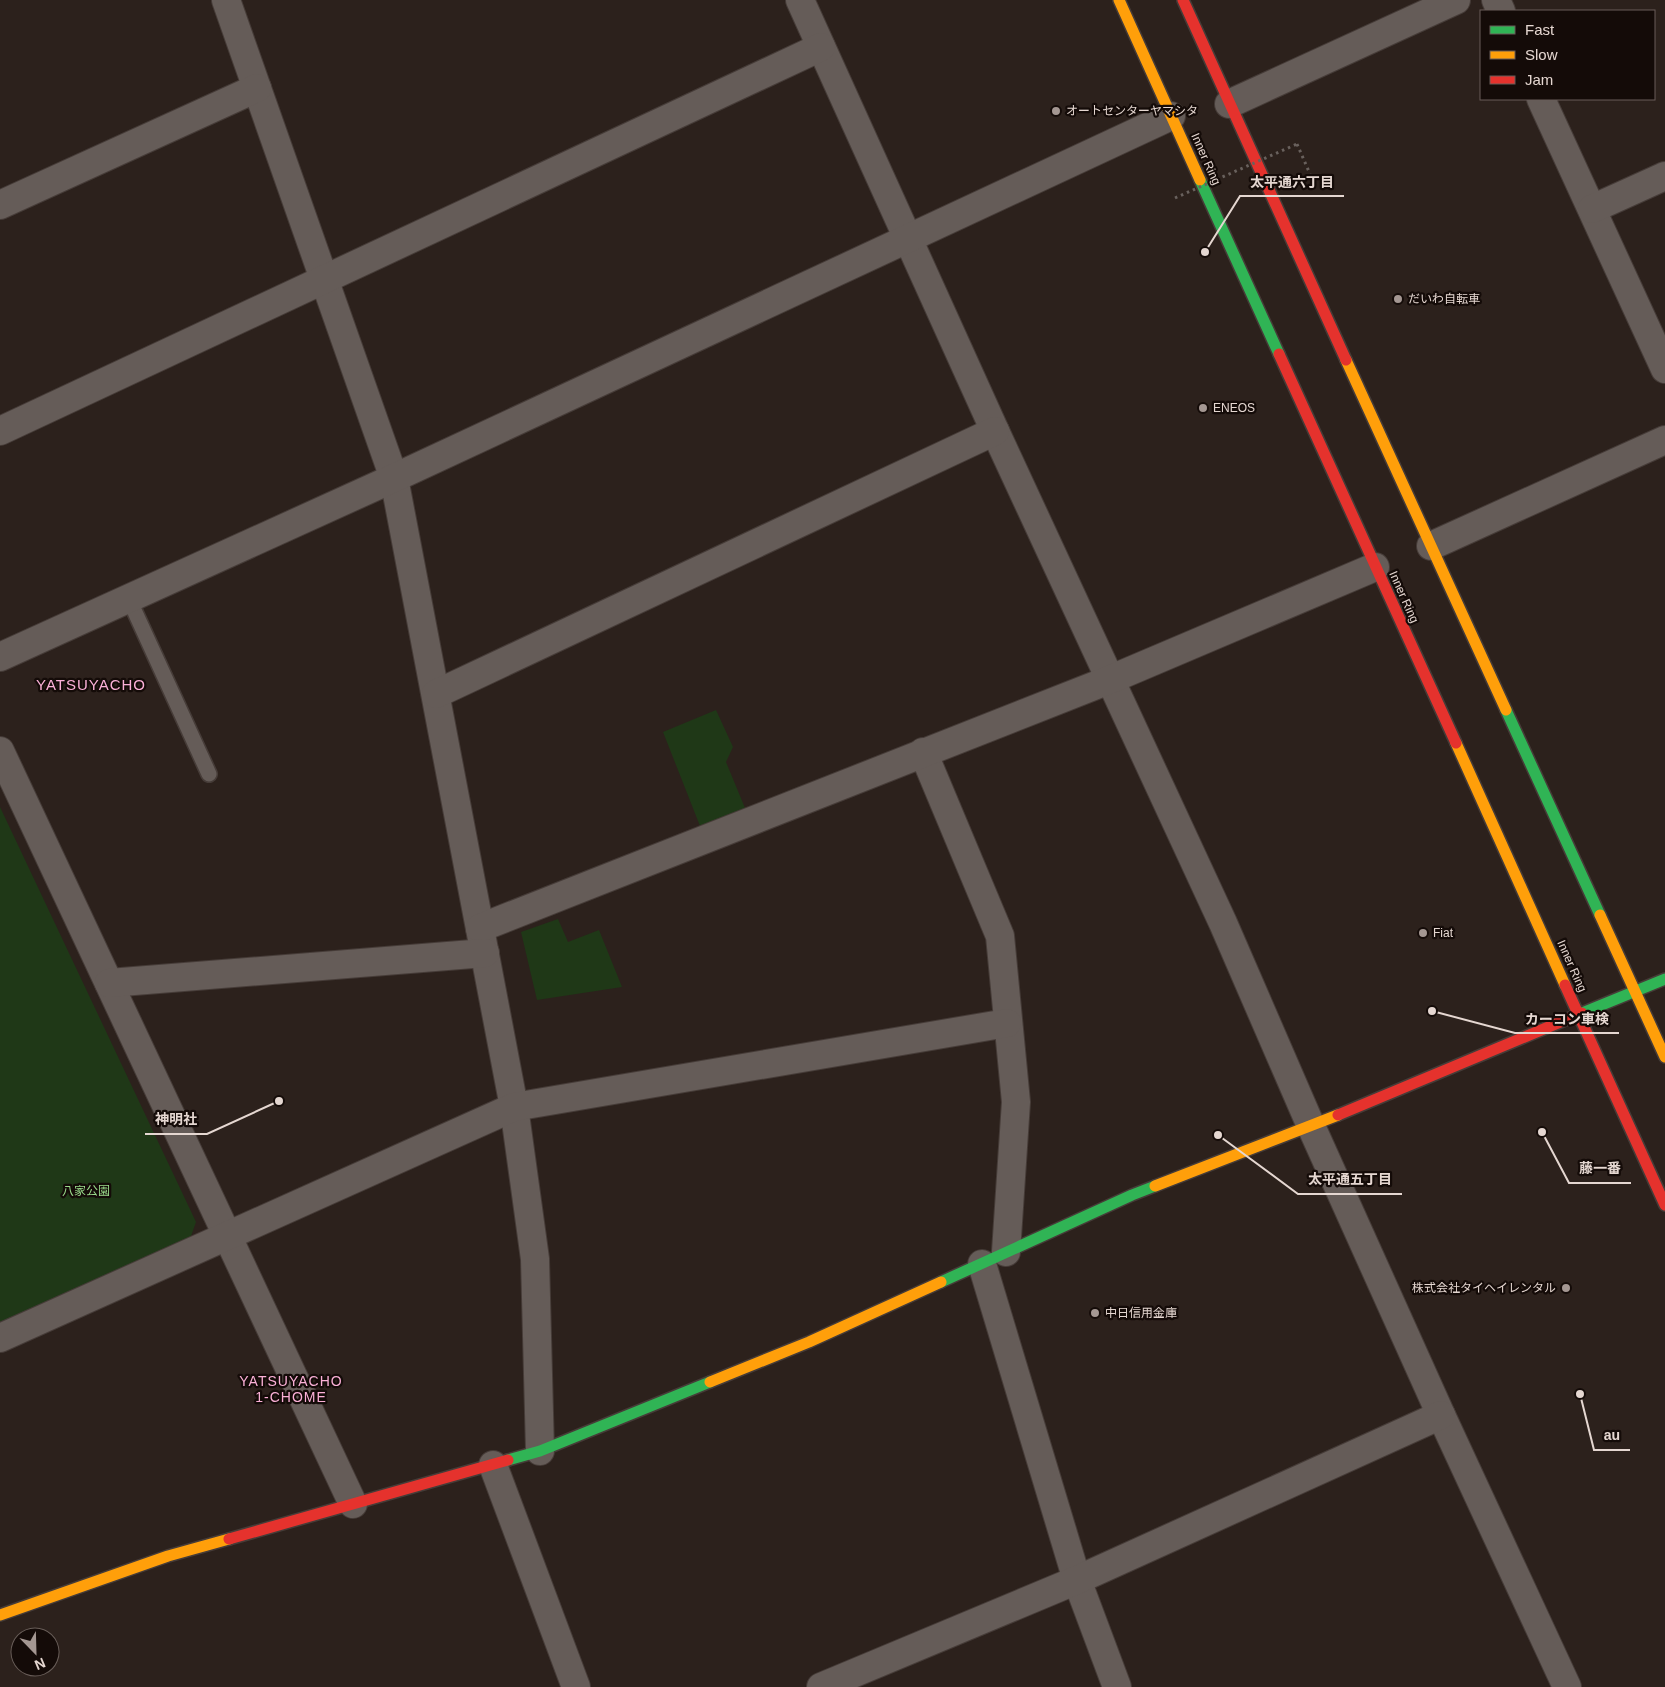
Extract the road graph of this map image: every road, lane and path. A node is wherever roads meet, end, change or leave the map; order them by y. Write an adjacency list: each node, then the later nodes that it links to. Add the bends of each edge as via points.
1 (226, 0): 7 (street)
2 (800, 0): 6 (street)
3 (1119, 0): 10 (main road, Inner Ring)
4 (1183, 0): 9 (main road)
5 (1456, 0): 9 (street)
6 (821, 47): 16 (street); 17 (street)
7 (257, 88): 14 (street); 17 (street)
8 (1542, 100): 15 (street)
9 (1229, 104): 23 (main road)
10 (1171, 116): 16 (street); 24 (main road, Inner Ring)
11 (1310, 174): 13 (path, bridge, via 1297,144)
12 (1665, 176): 15 (street)
13 (1175, 198)
14 (0, 205)
15 (1592, 209): 18 (street)
16 (907, 238): 20 (street); 22 (street)
17 (324, 281): 19 (street); 22 (street)
18 (1665, 369)
19 (0, 431)
20 (995, 431): 27 (street); 28 (street)
21 (1665, 440): 23 (street)
22 (394, 478): 25 (street); 28 (street)
23 (1431, 546): 35 (main road)
24 (1375, 567): 27 (street); 36 (main road, Inner Ring)
25 (129, 599): 26 (street); 31 (lane)
26 (0, 657)
27 (1109, 680): 30 (street); 40 (street, via 1223,923)
28 (436, 694): 32 (street)
29 (0, 751): 34 (street)
30 (923, 752): 32 (street); 37 (street, via 1000,936)
31 (209, 774)
32 (483, 940): 34 (street); 39 (street)
33 (1665, 979): 35 (main road)
34 (109, 983): 42 (street)
35 (1636, 992): 36 (main road); 38 (main road)
36 (1579, 1014): 40 (main road); 41 (main road, Inner Ring)
37 (1008, 1023): 39 (street); 43 (street, via 1016,1102)
38 (1665, 1058)
39 (514, 1107): 42 (street); 47 (street, via 535,1259)
40 (1311, 1126): 43 (main road, via 1132,1195); 46 (street)
41 (1665, 1205)
42 (227, 1235): 45 (street); 49 (street)
43 (1006, 1252): 44 (main road)
44 (982, 1264): 47 (main road, via 809,1342); 50 (street)
45 (0, 1338)
46 (1441, 1415): 50 (street); 55 (street)
47 (540, 1451): 48 (main road)
48 (494, 1465): 49 (main road); 52 (street)
49 (353, 1504): 51 (main road, via 168,1556)
50 (1077, 1580): 53 (street); 54 (street)
51 (0, 1614)
52 (576, 1687)
53 (821, 1687)
54 (1116, 1687)
55 (1567, 1687)

